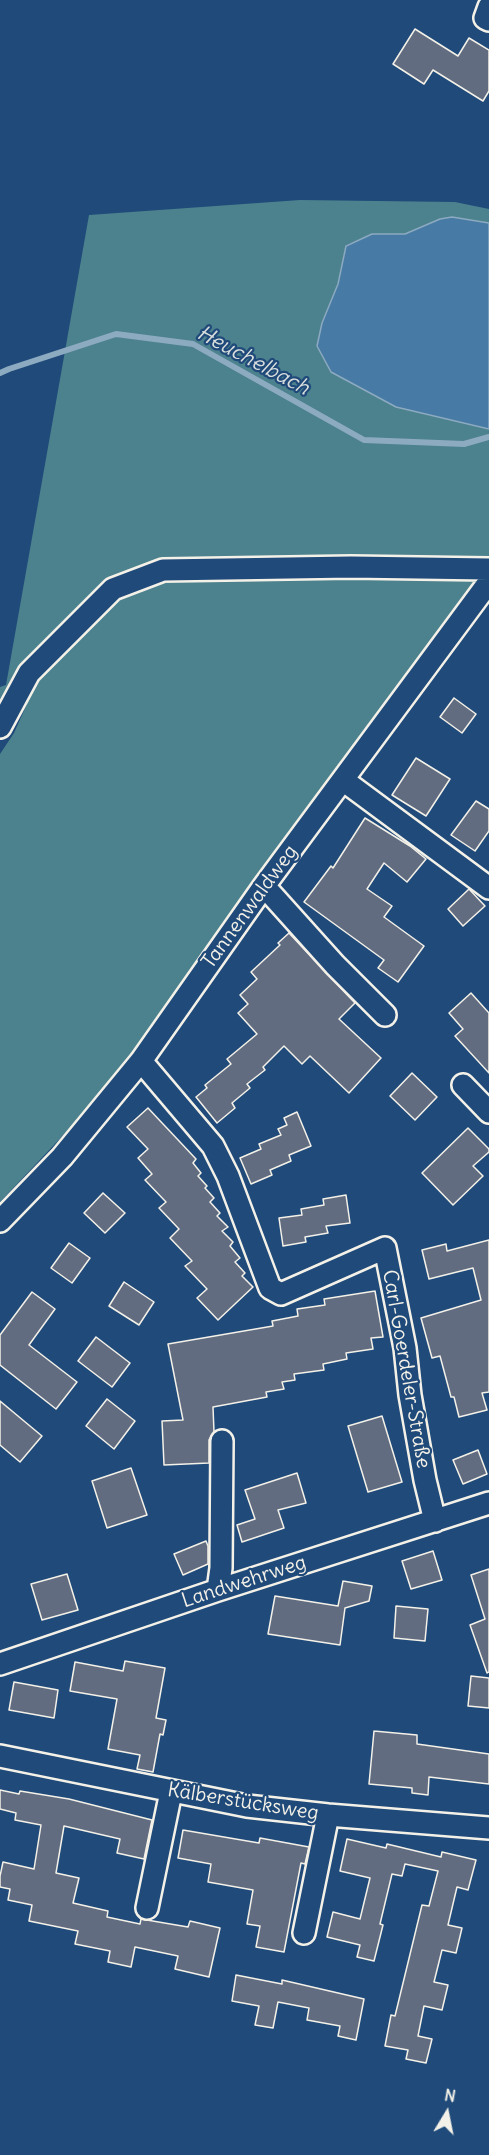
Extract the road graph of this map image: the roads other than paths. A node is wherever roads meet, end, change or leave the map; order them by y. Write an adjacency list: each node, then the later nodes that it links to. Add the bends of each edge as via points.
1 (489, 7): 2 (street, via 485,18)
2 (489, 20)
3 (489, 568): 5 (street, via 163,570 113,589 29,673)
4 (489, 582): 6 (street, Tannenwaldweg)
5 (0, 727)
6 (343, 780): 7 (street, Tannenwaldweg); 8 (street)
7 (264, 885): 9 (street); 10 (street, Tannenwaldweg)
8 (489, 888)
9 (385, 1016)
10 (141, 1062): 13 (street, Tannenwaldweg, via 63,1157); 16 (street, Carl-Goerdeler-Straße, via 213,1146 270,1288 281,1294 385,1248)
11 (463, 1084): 12 (street)
12 (489, 1112)
13 (0, 1221)
14 (222, 1441): 17 (street)
15 (489, 1503): 16 (street, Landwehrweg)
16 (435, 1521): 17 (street, Landwehrweg)
17 (218, 1590): 18 (street, Landwehrweg)
18 (0, 1664)
19 (0, 1756): 20 (street, Kälberstücksweg)
20 (171, 1792): 21 (street, Kälberstücksweg); 23 (street)
21 (328, 1815): 22 (street, Kälberstücksweg); 24 (street)
22 (489, 1828)
23 (147, 1908)
24 (304, 1933)

